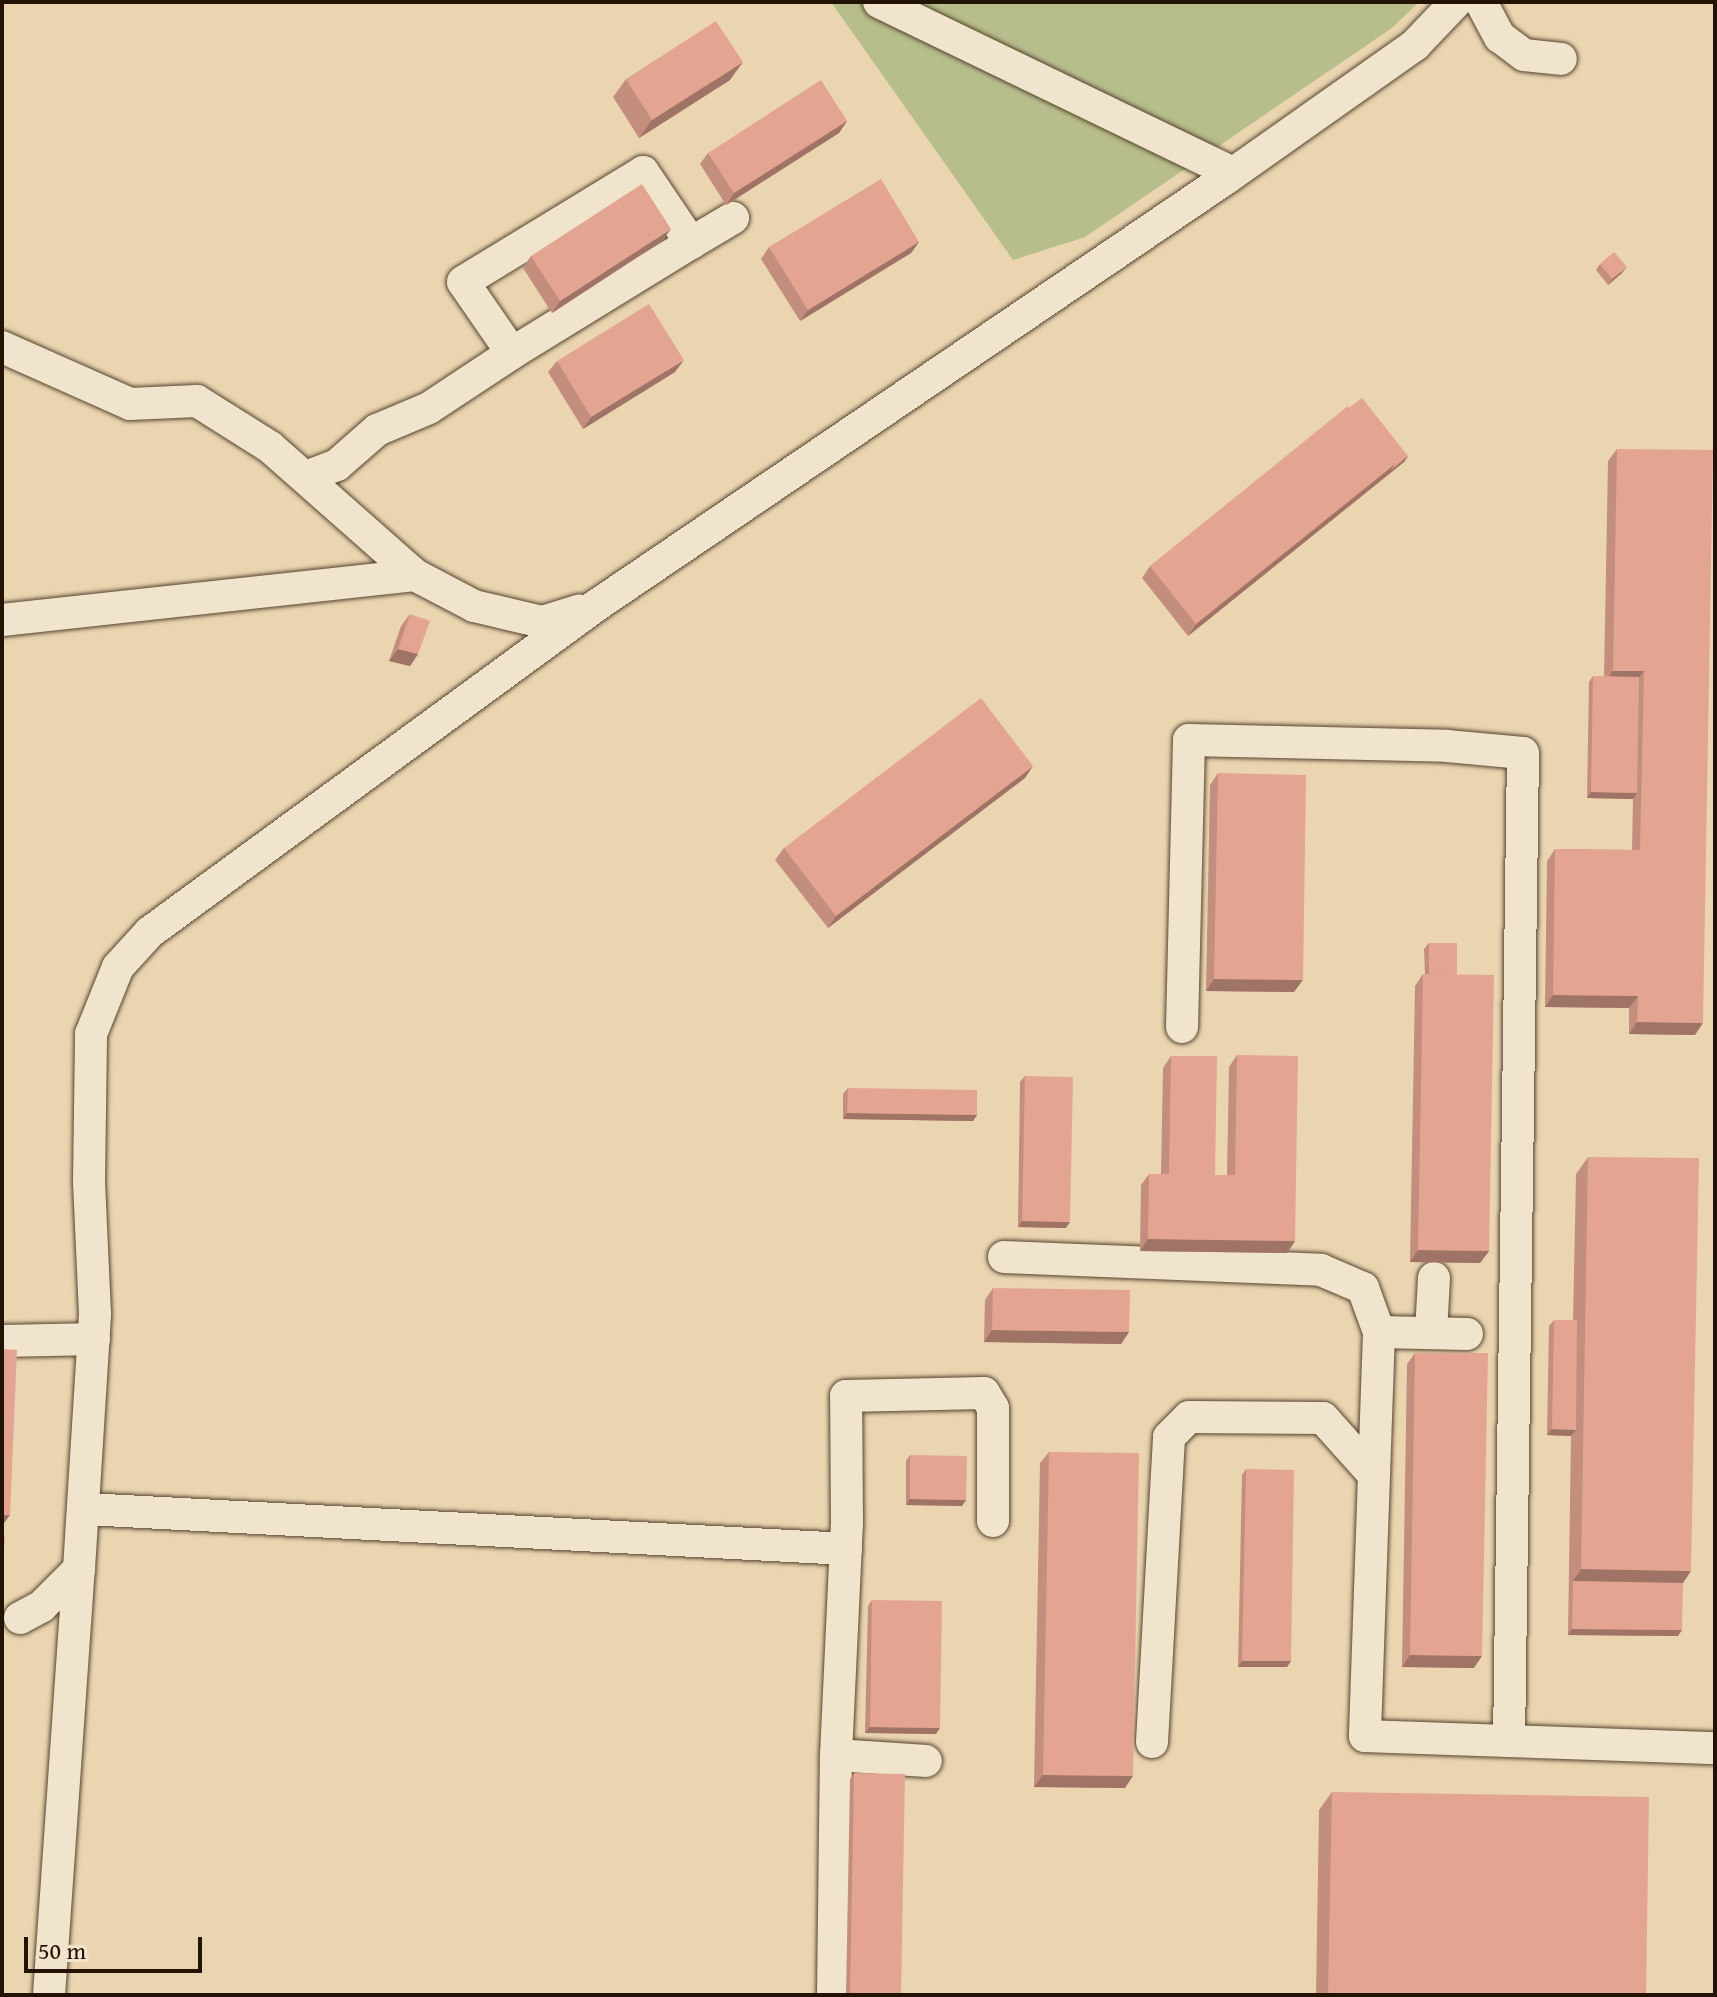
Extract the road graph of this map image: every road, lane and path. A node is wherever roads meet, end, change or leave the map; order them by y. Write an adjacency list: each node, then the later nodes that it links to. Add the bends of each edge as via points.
1 (879, 2): 5 (lane)
2 (1456, 2): 5 (lane, via 1415,45)
3 (1481, 2): 4 (lane, via 1500,37 1524,55)
4 (1561, 59)
5 (1233, 173): 12 (lane)
6 (733, 218): 7 (lane)
7 (691, 243): 9 (lane); 9 (lane, via 643,172 463,282)
8 (2, 347): 10 (lane, via 130,404 197,401 270,447)
9 (512, 353): 10 (lane, via 429,408 377,430 337,465)
10 (306, 477): 11 (lane)
11 (415, 575): 12 (lane, via 474,606 542,622); 13 (lane)
12 (597, 605): 20 (lane, via 150,932 118,967 91,1034)
13 (2, 620)
14 (1182, 1027): 28 (lane, via 1189,740 1447,746 1523,753)
15 (1004, 1257): 17 (lane, via 1321,1270 1363,1288)
16 (1434, 1278): 18 (lane)
17 (1379, 1332): 18 (lane); 22 (lane)
18 (1431, 1333): 19 (lane)
19 (1467, 1334)
20 (94, 1339): 21 (lane); 23 (lane)
21 (2, 1341)
22 (1373, 1474): 28 (lane, via 1365,1736); 29 (lane, via 1323,1418 1189,1417 1169,1437)
23 (86, 1509): 25 (lane); 26 (lane)
24 (993, 1521): 25 (lane, via 993,1408 984,1393 846,1396)
25 (846, 1549): 31 (lane)
26 (79, 1569): 27 (lane, via 41,1607); 33 (lane)
27 (20, 1618)
28 (1509, 1741): 30 (lane)
29 (1152, 1742)
30 (1715, 1748)
31 (836, 1755): 32 (lane); 34 (lane)
32 (926, 1761)
33 (49, 1995)
34 (833, 1995)

